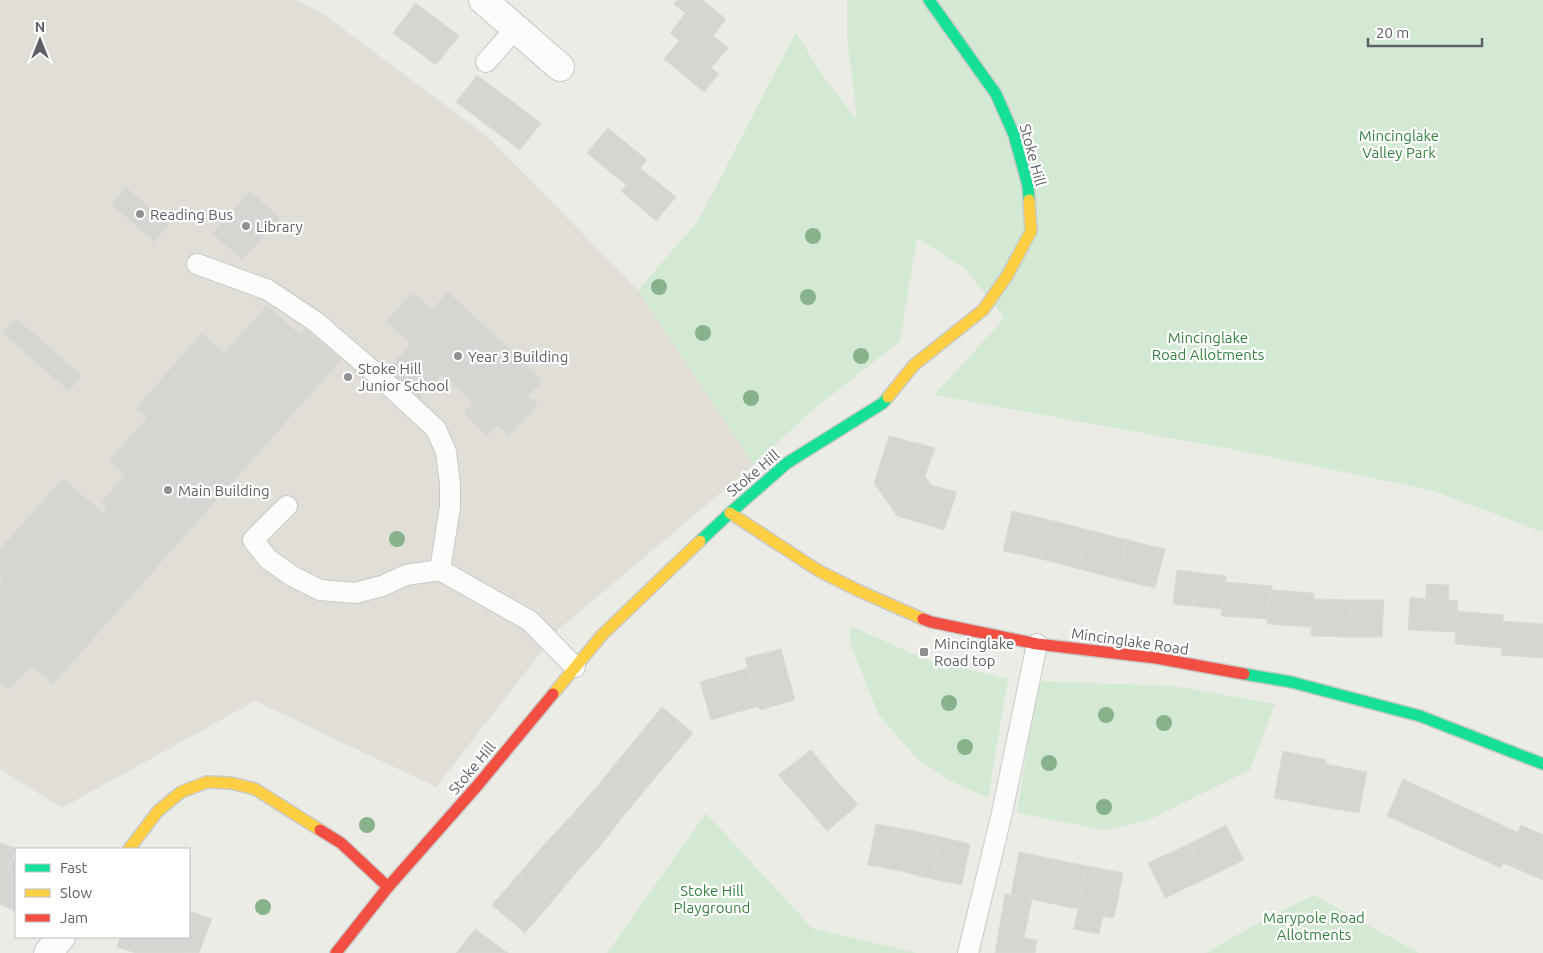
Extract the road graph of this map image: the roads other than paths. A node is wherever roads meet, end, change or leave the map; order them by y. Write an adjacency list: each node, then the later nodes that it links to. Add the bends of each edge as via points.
1 (483, 0): 3 (street)
2 (929, 0): 8 (street, Stoke Hill, via 996,94 1014,135 1028,186 1031,231 1007,276 983,310 914,365 883,403 787,463)
3 (516, 28): 4 (lane); 5 (street)
4 (486, 62)
5 (560, 67)
6 (197, 264): 9 (lane, via 268,290 316,322 436,429 446,452 450,484 450,507)
7 (287, 506): 9 (lane, via 253,540 268,559 320,590 355,593 406,575)
8 (730, 513): 10 (street, Mincinglake Road, via 819,571 930,622); 11 (street, Stoke Hill, via 602,634)
9 (440, 570): 11 (lane, via 530,621)
10 (1037, 644): 12 (street, Mincinglake Road, via 1156,658 1291,682 1420,716); 18 (lane, via 1002,813)
11 (575, 667): 14 (street, Stoke Hill)
12 (1543, 764)
13 (130, 848): 14 (street, via 158,811 181,792 207,782 231,783 256,789 341,843)
14 (388, 887): 17 (street, Stoke Hill)
15 (60, 938): 16 (street)
16 (48, 953)
17 (336, 953)
18 (968, 953)

